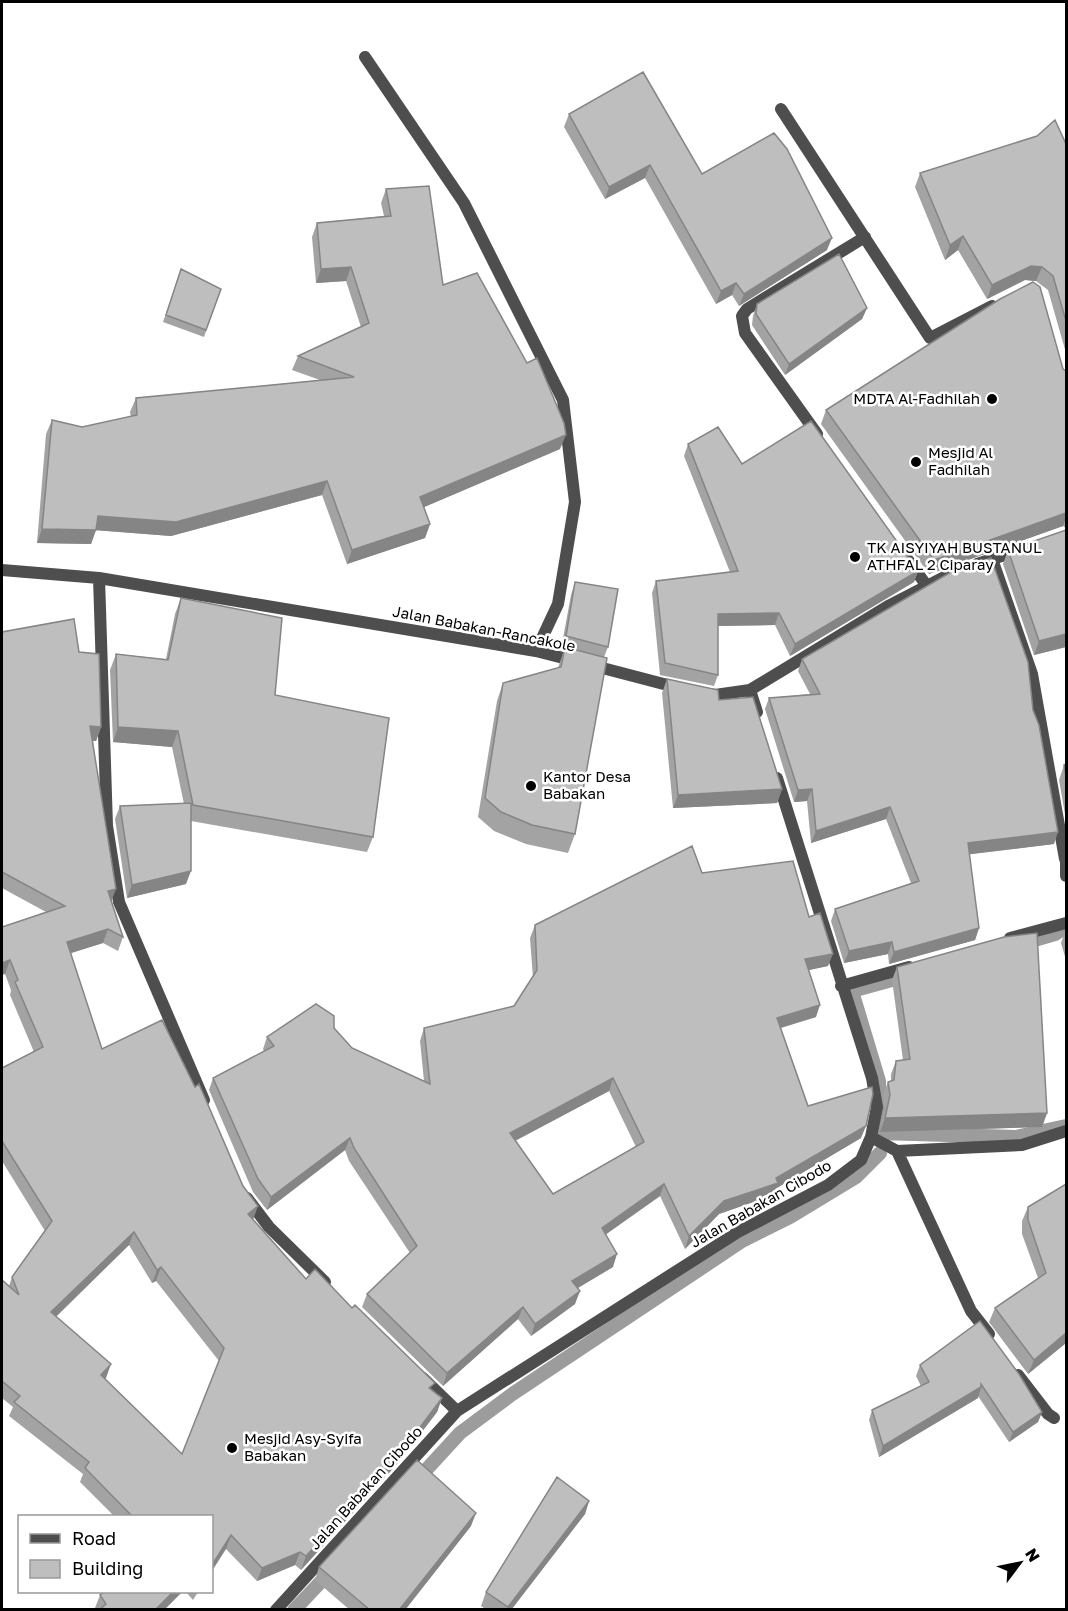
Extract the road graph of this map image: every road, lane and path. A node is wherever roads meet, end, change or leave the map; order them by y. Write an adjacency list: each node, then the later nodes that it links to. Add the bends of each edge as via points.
1 (365, 57): 12 (street, via 464,203 563,400 575,502 558,604)
2 (781, 109): 3 (street)
3 (865, 237): 4 (street, via 930,338); 5 (street, via 747,309 742,316 746,333)
4 (1005, 299)
5 (827, 448)
6 (1035, 545): 8 (street, Jalan Babakan-Rancakole)
7 (900, 549): 11 (street)
8 (992, 559): 11 (street, Jalan Babakan-Rancakole, via 943,576); 16 (street, via 1032,674)
9 (2, 570): 10 (street, Jalan Babakan-Rancakole)
10 (99, 578): 12 (street, Jalan Babakan-Rancakole); 22 (street, via 107,825 119,902)
11 (927, 586): 13 (street, Jalan Babakan-Rancakole, via 890,604)
12 (536, 651): 13 (street, Jalan Babakan-Rancakole, via 686,690 715,695)
13 (750, 690): 14 (street)
14 (761, 724)
15 (775, 770): 21 (street, Jalan Babakan Cibodo)
16 (1066, 858): 17 (street)
17 (1066, 876)
18 (1066, 923): 19 (street)
19 (999, 942)
20 (920, 964): 21 (street)
21 (841, 986): 24 (street, Jalan Babakan Cibodo, via 872,1078 877,1107)
22 (207, 1108)
23 (1066, 1131): 25 (street, via 1022,1145)
24 (871, 1137): 25 (street); 31 (street, Jalan Babakan Cibodo, via 861,1160 838,1179 738,1232)
25 (897, 1151): 28 (street, via 971,1311)
26 (241, 1185): 27 (street, via 269,1227)
27 (337, 1294)
28 (995, 1344)
29 (414, 1369): 31 (street)
30 (1013, 1369): 32 (street)
31 (457, 1411): 33 (street, Jalan Babakan Cibodo)
32 (1054, 1418)
33 (276, 1610)

